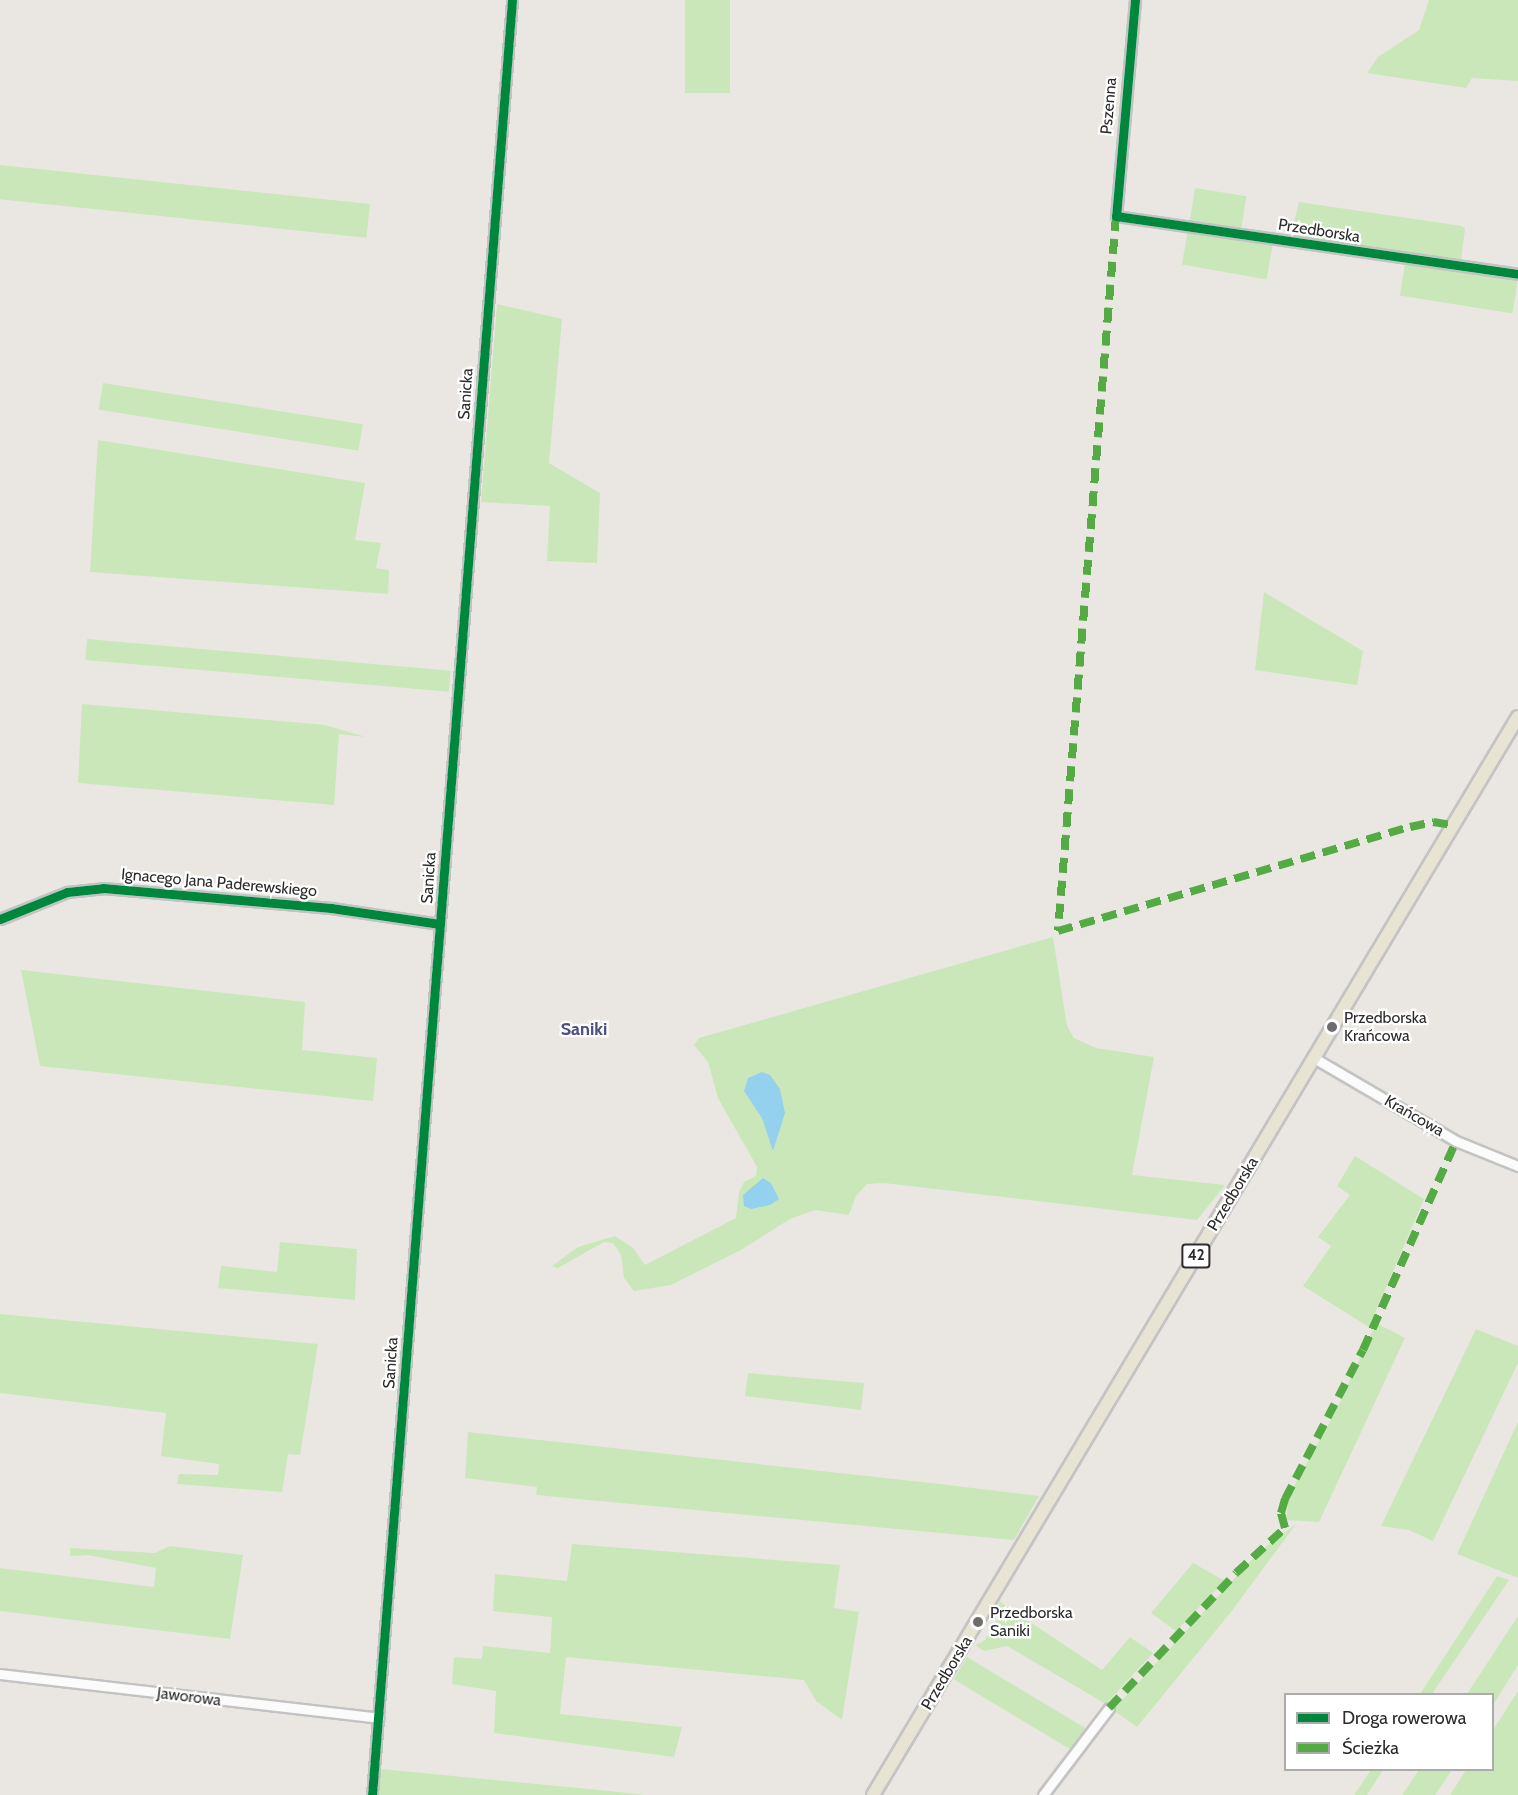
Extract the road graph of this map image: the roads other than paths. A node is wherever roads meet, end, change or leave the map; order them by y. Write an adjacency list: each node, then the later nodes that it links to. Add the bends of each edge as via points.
1 (512, 0): 7 (street, Sanicka)
2 (1135, 0): 3 (street, Pszenna)
3 (1116, 216): 4 (street, Przedborska)
4 (1518, 274)
5 (1518, 717): 8 (main road, Przedborska / 42)
6 (0, 920): 7 (street, Ignacego Jana Paderewskiego, via 67,892 103,888 331,908)
7 (441, 924): 12 (street, Sanicka)
8 (1314, 1058): 9 (street, Krańcowa, via 1456,1141); 14 (main road, Przedborska / 42)
9 (1518, 1166)
10 (0, 1674): 12 (street, Jaworowa)
11 (1109, 1708): 15 (street)
12 (378, 1718): 13 (street, Sanicka)
13 (372, 1795)
14 (873, 1795)
15 (1043, 1795)

